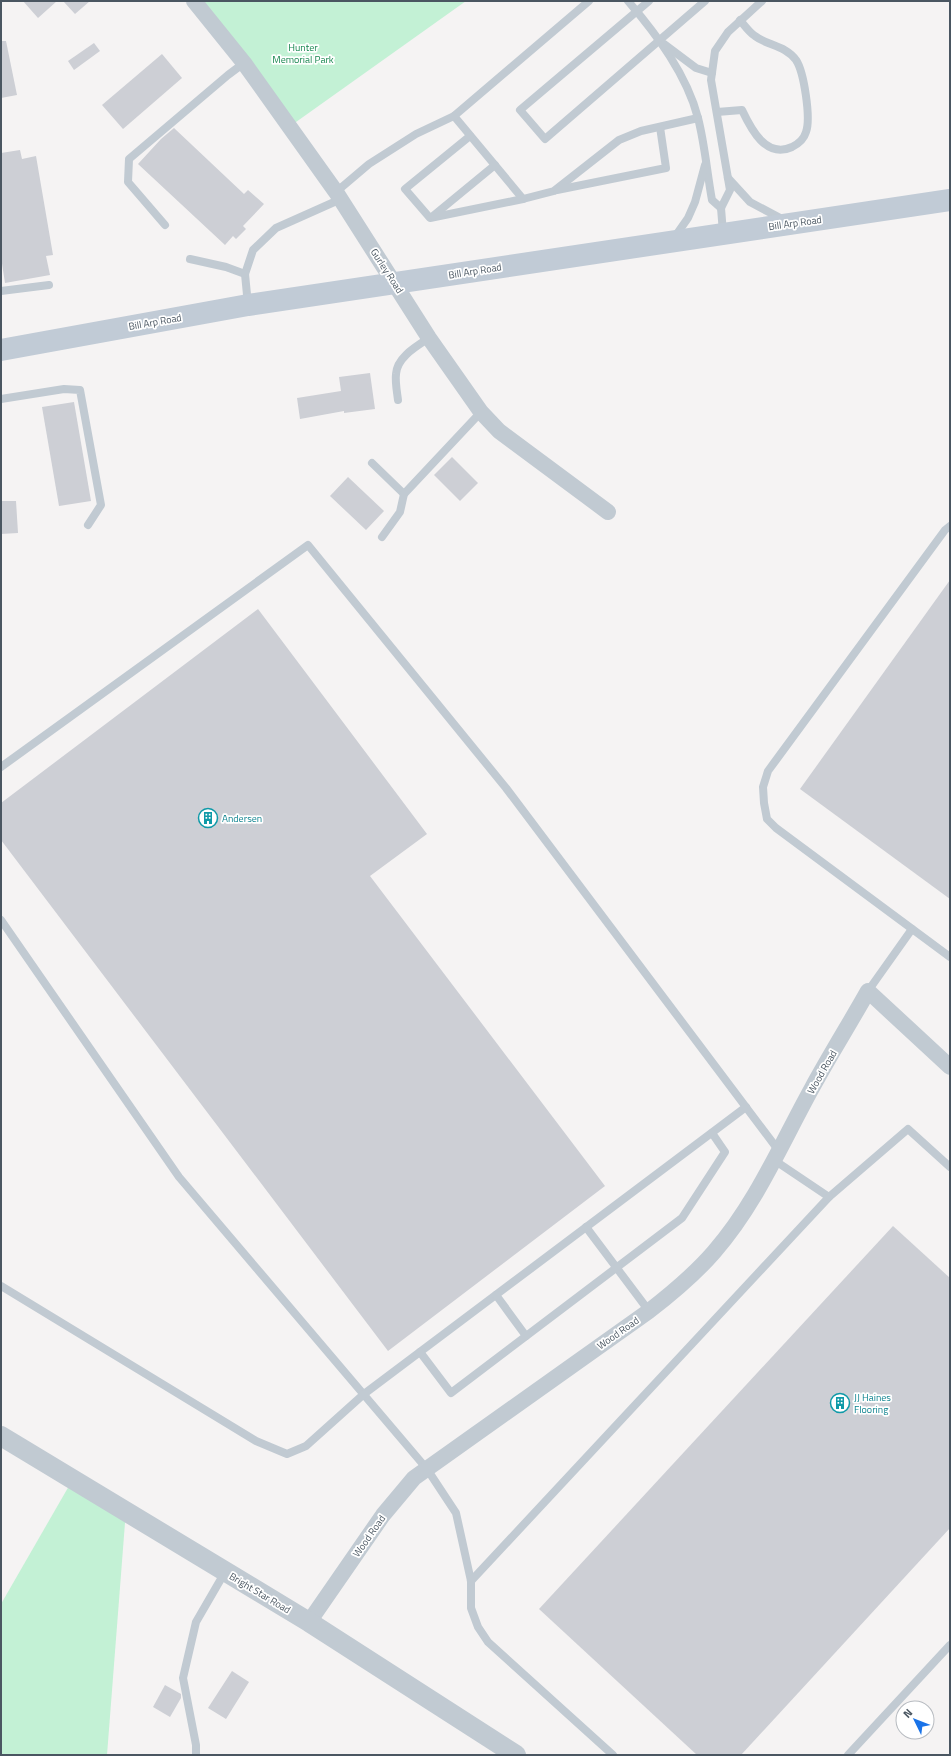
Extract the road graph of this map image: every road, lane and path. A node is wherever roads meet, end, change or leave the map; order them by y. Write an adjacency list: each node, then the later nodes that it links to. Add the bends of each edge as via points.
1 (194, 1): 10 (street, Gurley Road)
2 (588, 1): 13 (lane)
3 (628, 1): 7 (lane)
4 (649, 1): 7 (lane)
5 (705, 1): 9 (lane)
6 (762, 1): 8 (lane)
7 (637, 11): 9 (lane); 9 (lane, via 520,110 545,139)
8 (740, 20): 11 (lane, via 715,51); 12 (lane, via 755,36 785,50 796,61 804,86 809,118 806,132 798,143 788,149 778,150 765,145 756,137 742,110)
9 (658, 40): 11 (lane, via 696,68); 14 (lane, via 685,83)
10 (244, 63): 21 (street, Gurley Road); 27 (lane, via 129,159 128,182)
11 (712, 73): 12 (lane)
12 (717, 112): 19 (lane)
13 (454, 116): 16 (lane); 21 (lane, via 416,134 369,164)
14 (698, 118): 15 (lane); 17 (lane)
15 (660, 127): 20 (lane, via 619,140); 20 (lane, via 666,168)
16 (470, 136): 18 (lane); 25 (lane, via 405,189)
17 (706, 162): 24 (lane, via 712,200); 29 (lane, via 695,202 688,218)
18 (495, 166): 22 (lane); 25 (lane)
19 (728, 178): 24 (lane, via 730,190); 26 (lane, via 750,202)
20 (554, 191): 22 (lane)
21 (338, 196): 31 (lane, via 276,228 253,250); 32 (street, Gurley Road)
22 (523, 199): 25 (lane)
23 (950, 200): 26 (main road, Bill Arp Road)
24 (721, 208): 28 (lane)
25 (430, 218)
26 (792, 224): 28 (main road, Bill Arp Road)
27 (166, 225)
28 (724, 234): 29 (main road, Bill Arp Road)
29 (671, 242): 32 (main road, Bill Arp Road)
30 (190, 260): 31 (lane, via 226,267)
31 (245, 274): 35 (lane)
32 (394, 283): 35 (main road, Bill Arp Road); 36 (street, Gurley Road)
33 (49, 285): 34 (lane)
34 (1, 291)
35 (248, 305): 37 (main road, Bill Arp Road)
36 (430, 338): 39 (lane, via 404,356 400,363 396,373); 40 (street, Gurley Road)
37 (1, 350)
38 (1, 399): 44 (lane, via 64,389 80,390 101,505)
39 (398, 400)
40 (481, 412): 42 (lane); 43 (street, Gurley Road, via 499,431)
41 (372, 463): 42 (lane)
42 (404, 494): 46 (lane, via 400,512)
43 (608, 512)
44 (88, 525)
45 (950, 526): 49 (lane, via 768,771 764,787 767,819 776,828)
46 (382, 537)
47 (1, 767): 53 (lane, via 308,545 506,788)
48 (1, 920): 65 (lane, via 179,1177)
49 (912, 929): 50 (lane); 51 (lane)
50 (950, 957)
51 (868, 991): 52 (street); 55 (street, Wood Road, via 812,1088)
52 (950, 1067)
53 (746, 1107): 54 (lane); 55 (lane)
54 (712, 1133): 58 (lane); 59 (lane, via 725,1152 682,1218)
55 (777, 1156): 57 (lane); 62 (street, Wood Road, via 743,1214 714,1253)
56 (950, 1167): 57 (lane, via 908,1129)
57 (828, 1197): 69 (lane)
58 (586, 1227): 59 (lane); 61 (lane)
59 (616, 1268): 62 (lane); 63 (lane)
60 (1, 1286): 65 (lane, via 256,1441 287,1454 306,1446)
61 (496, 1295): 63 (lane); 64 (lane)
62 (648, 1311): 67 (street, Wood Road)
63 (526, 1336): 64 (lane, via 451,1394)
64 (420, 1352): 65 (lane)
65 (364, 1394): 67 (lane)
66 (1, 1436): 68 (street, Bright Star Road)
67 (427, 1469): 69 (lane, via 456,1513); 70 (street, Wood Road, via 414,1478 383,1515)
68 (225, 1572): 70 (street, Bright Star Road); 72 (lane, via 196,1622 183,1678)
69 (471, 1582): 74 (lane, via 471,1608 478,1627 488,1642)
70 (308, 1622): 73 (street, Bright Star Road)
71 (950, 1645): 75 (lane)
72 (196, 1755)
73 (516, 1755)
74 (613, 1755)
75 (848, 1755)

